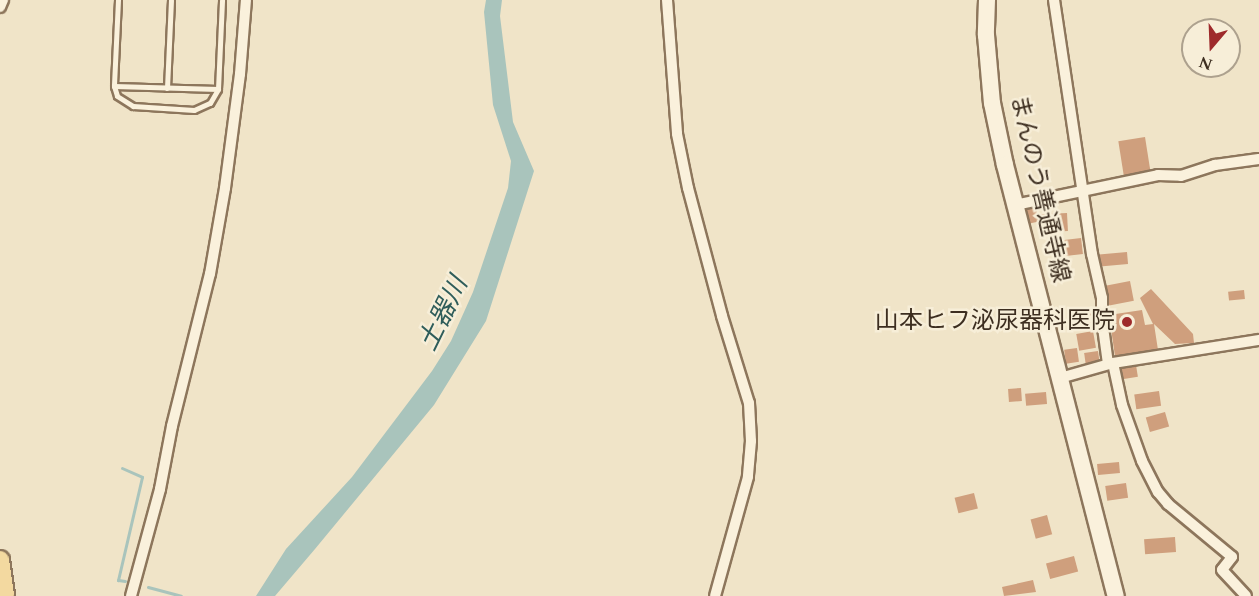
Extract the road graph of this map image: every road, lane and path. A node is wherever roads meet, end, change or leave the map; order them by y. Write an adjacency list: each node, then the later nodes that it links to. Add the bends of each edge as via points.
1 (3, 0): 9 (street)
2 (118, 0): 10 (lane)
3 (171, 0): 11 (lane)
4 (222, 0): 12 (lane)
5 (246, 0): 21 (street, via 239,85 210,274)
6 (667, 0): 22 (street, via 678,134 688,188 749,403 752,441 748,477)
7 (987, 0): 15 (main road, まんのう善通寺線, via 992,103)
8 (1054, 0): 14 (street)
9 (0, 7)
10 (114, 86): 11 (lane); 12 (lane, via 117,96 133,106 194,110 210,103)
11 (167, 88): 12 (lane)
12 (218, 89)
13 (1259, 159): 14 (street, via 1215,165 1181,176 1158,175)
14 (1084, 190): 15 (street); 17 (street)
15 (1015, 205): 18 (main road, まんのう善通寺線)
16 (1259, 340): 17 (street)
17 (1111, 363): 18 (street); 24 (street, via 1142,461 1158,492 1232,557 1222,570)
18 (1060, 378): 23 (main road, まんのう善通寺線)
19 (0, 560): 20 (main road)
20 (5, 596)
21 (131, 596)
22 (715, 596)
23 (1116, 596)
24 (1246, 596)

